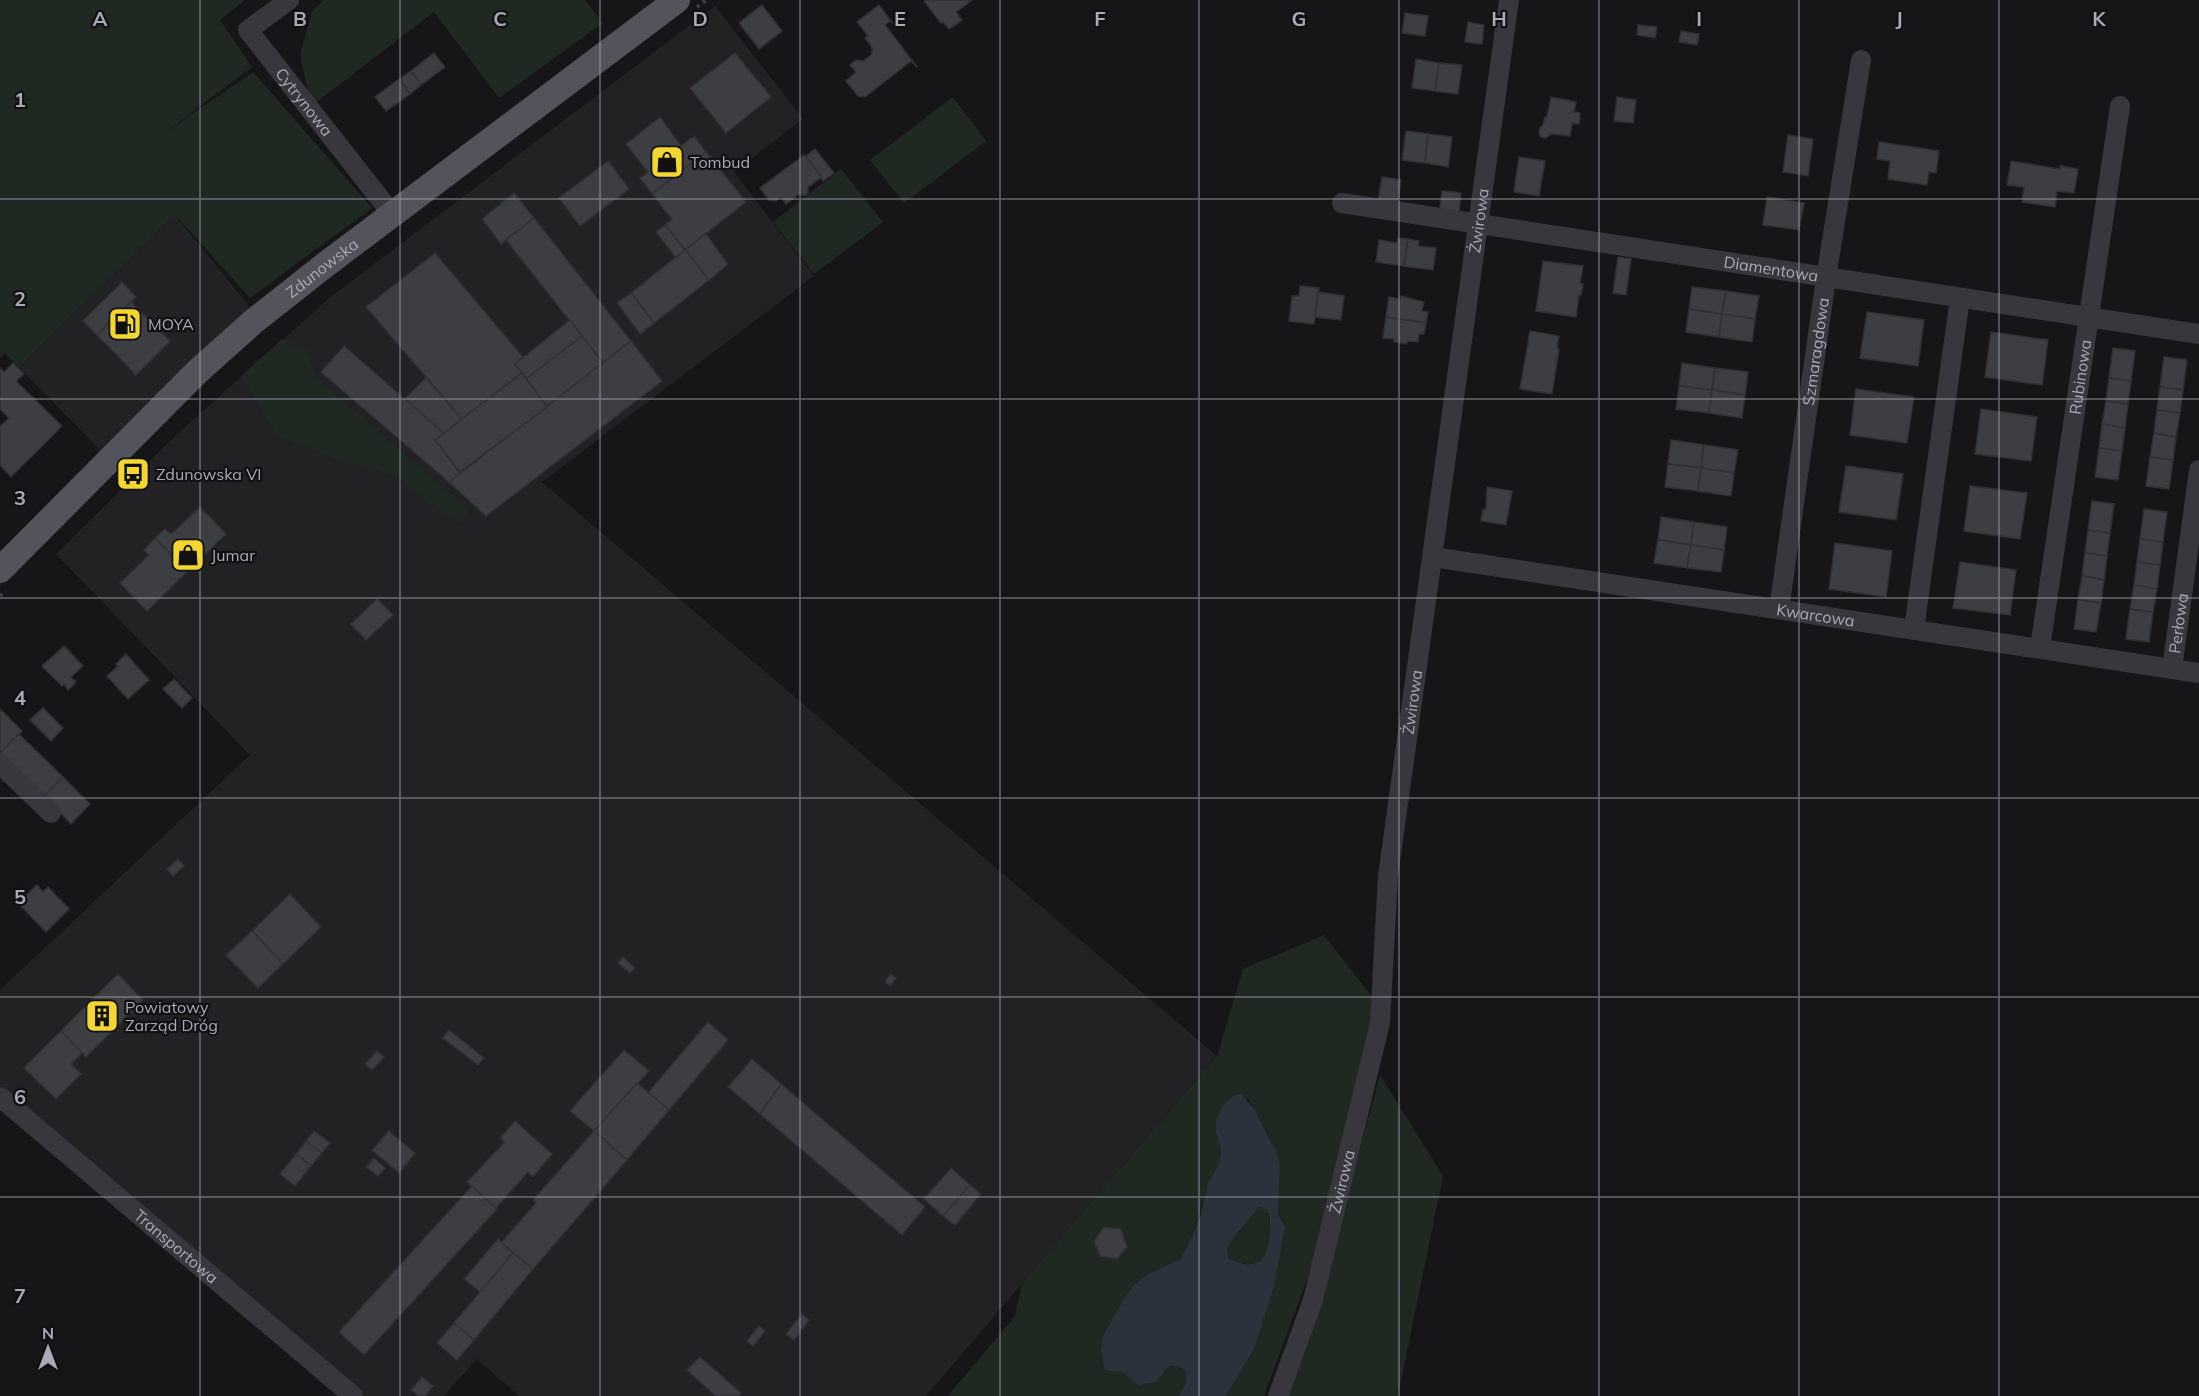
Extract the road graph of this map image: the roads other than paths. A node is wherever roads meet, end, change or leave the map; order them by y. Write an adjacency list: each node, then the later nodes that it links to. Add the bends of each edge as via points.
1 (289, 0): 7 (street, Cytrynowa, via 248,30)
2 (1509, 0): 8 (street, Żwirowa)
3 (684, 5): 7 (main road, Zdunowska)
4 (1861, 60): 9 (street, Szmaragdowa)
5 (2120, 105): 11 (street, Rubinowa)
6 (1342, 203): 8 (street, Diamentowa)
7 (392, 214): 15 (main road, Zdunowska, via 254,321 197,372)
8 (1478, 224): 9 (street, Diamentowa); 14 (street, Żwirowa)
9 (1826, 278): 10 (street, Diamentowa); 16 (street, Szmaragdowa)
10 (1960, 298): 11 (street, Diamentowa); 17 (street)
11 (2088, 318): 12 (street, Diamentowa); 18 (street, Rubinowa)
12 (2199, 334)
13 (2199, 470): 19 (street, Perłowa)
14 (1433, 557): 16 (street, Kwarcowa); 25 (street, Żwirowa, via 1388,876 1380,1023 1313,1300)
15 (4, 580)
16 (1779, 609): 17 (street, Kwarcowa)
17 (1914, 629): 18 (street, Kwarcowa)
18 (2040, 648): 19 (street, Kwarcowa)
19 (2172, 669): 20 (street, Kwarcowa)
20 (2199, 674)
21 (0, 764): 22 (street)
22 (51, 813)
23 (0, 1097): 24 (street, Transportowa)
24 (353, 1396)
25 (1278, 1396)

